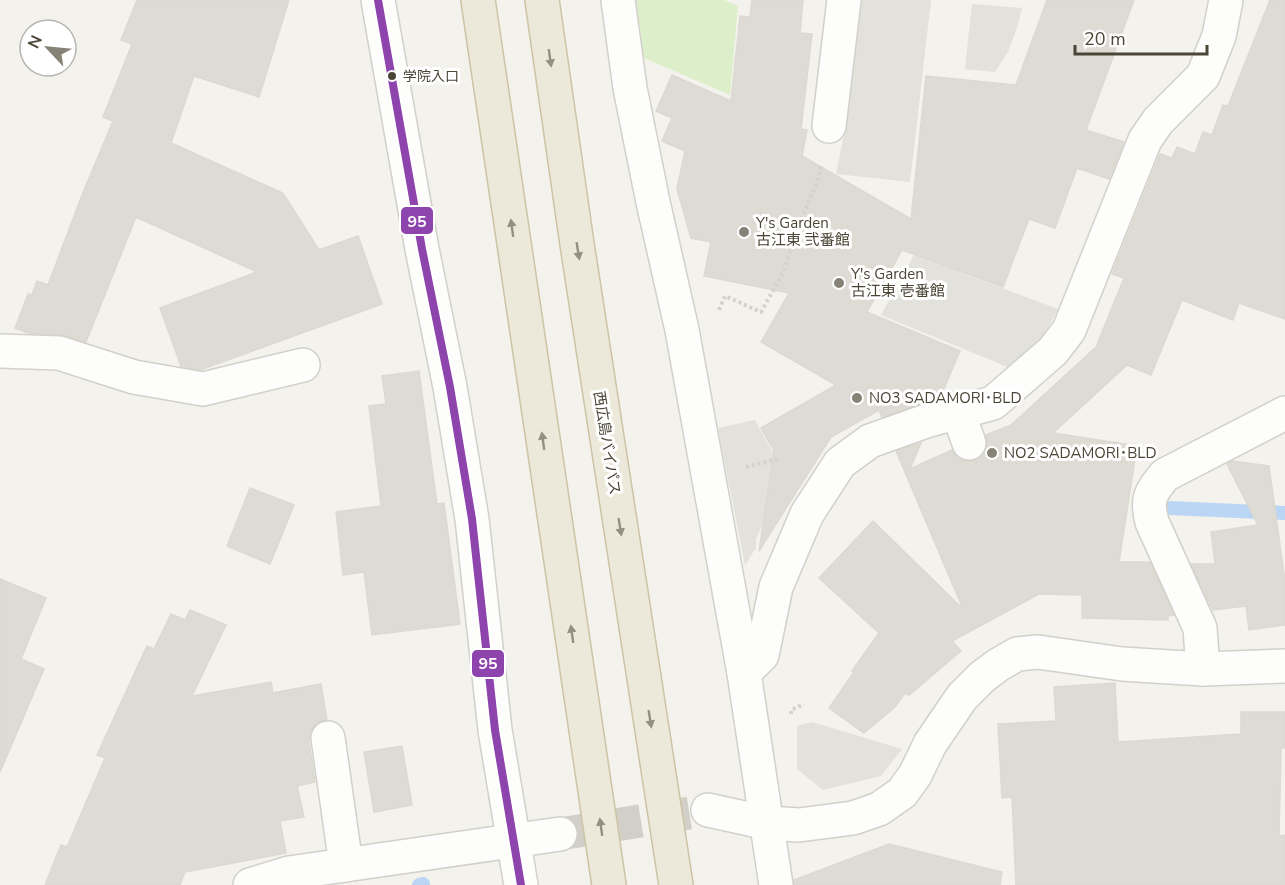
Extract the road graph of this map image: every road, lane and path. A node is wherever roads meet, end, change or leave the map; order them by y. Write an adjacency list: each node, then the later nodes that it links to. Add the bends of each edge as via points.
1 (378, 0): 23 (street, via 472,519 495,730)
2 (478, 0): 27 (highway, one-way to 2)
3 (542, 0): 28 (highway, 西広島バイパス, one-way to 28)
4 (618, 0): 8 (street, via 630,88)
5 (844, 0): 7 (street)
6 (1226, 0): 11 (street, via 1219,36 1203,76 1158,121 1145,140 1070,330 1031,388)
7 (829, 126): 8 (path, via 818,179 784,271 761,312 725,296 711,325)
8 (682, 330): 16 (street)
9 (0, 351): 10 (street, via 59,353 134,377 203,389)
10 (303, 365)
11 (958, 412): 13 (street); 16 (street, via 870,441 840,463 807,513 776,587 762,655)
12 (1285, 413): 15 (street, via 1165,475 1153,490 1148,506 1152,522 1200,628)
13 (969, 443)
14 (1285, 666): 15 (street)
15 (1203, 669): 21 (street, via 1122,664 1038,652 1017,654 998,665 962,697 902,793 879,809 853,818 799,825)
16 (744, 673): 21 (street)
17 (804, 704): 18 (path, via 791,710)
18 (791, 716)
19 (328, 738): 24 (street)
20 (708, 810): 21 (street)
21 (767, 822): 29 (street)
22 (560, 834): 23 (street)
23 (513, 841): 24 (street); 26 (street)
24 (346, 865): 25 (street, via 289,873)
25 (250, 885)
26 (521, 885)
27 (609, 885)
28 (676, 885)
29 (776, 885)

